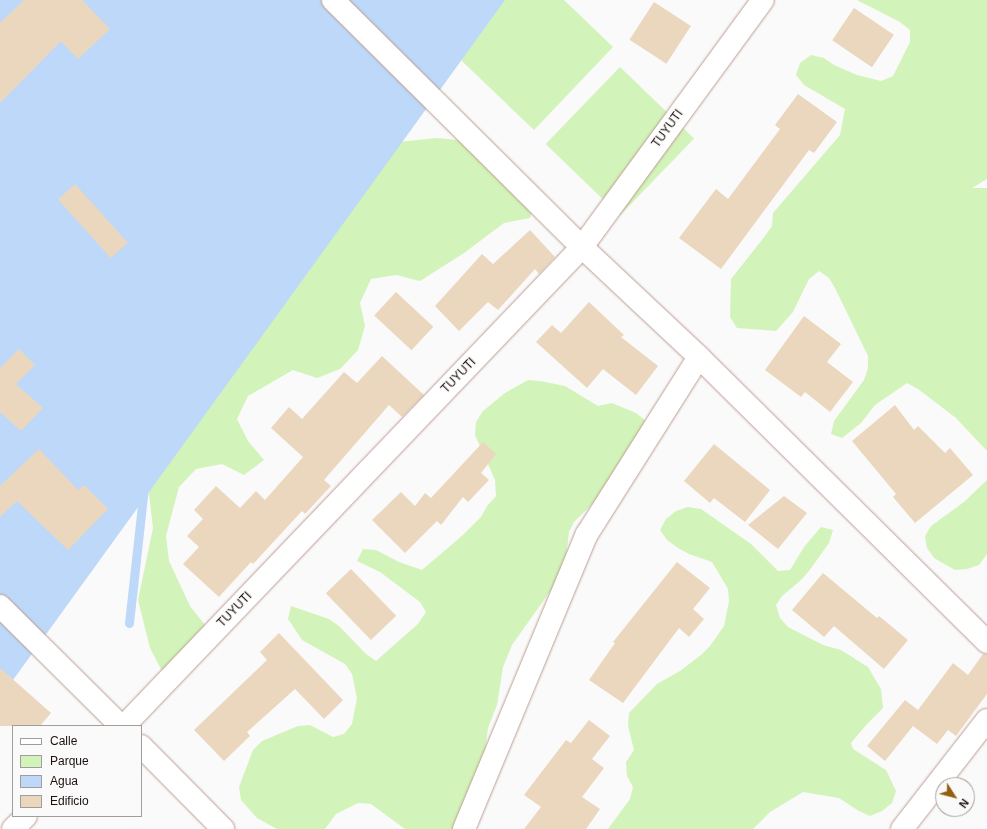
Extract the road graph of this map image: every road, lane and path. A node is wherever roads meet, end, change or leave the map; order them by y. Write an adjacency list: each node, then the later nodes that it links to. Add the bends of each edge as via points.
1 (333, 0): 3 (street)
2 (763, 0): 3 (street, TUYUTI)
3 (582, 247): 4 (street); 9 (street, TUYUTI)
4 (699, 357): 6 (street); 14 (street, via 587,534)
5 (0, 606): 8 (street)
6 (987, 642)
7 (987, 720): 15 (street)
8 (122, 725)
9 (124, 725)
10 (142, 747): 13 (street)
11 (25, 817): 12 (street)
12 (14, 829)
13 (223, 829)
14 (464, 829)
15 (902, 829)

